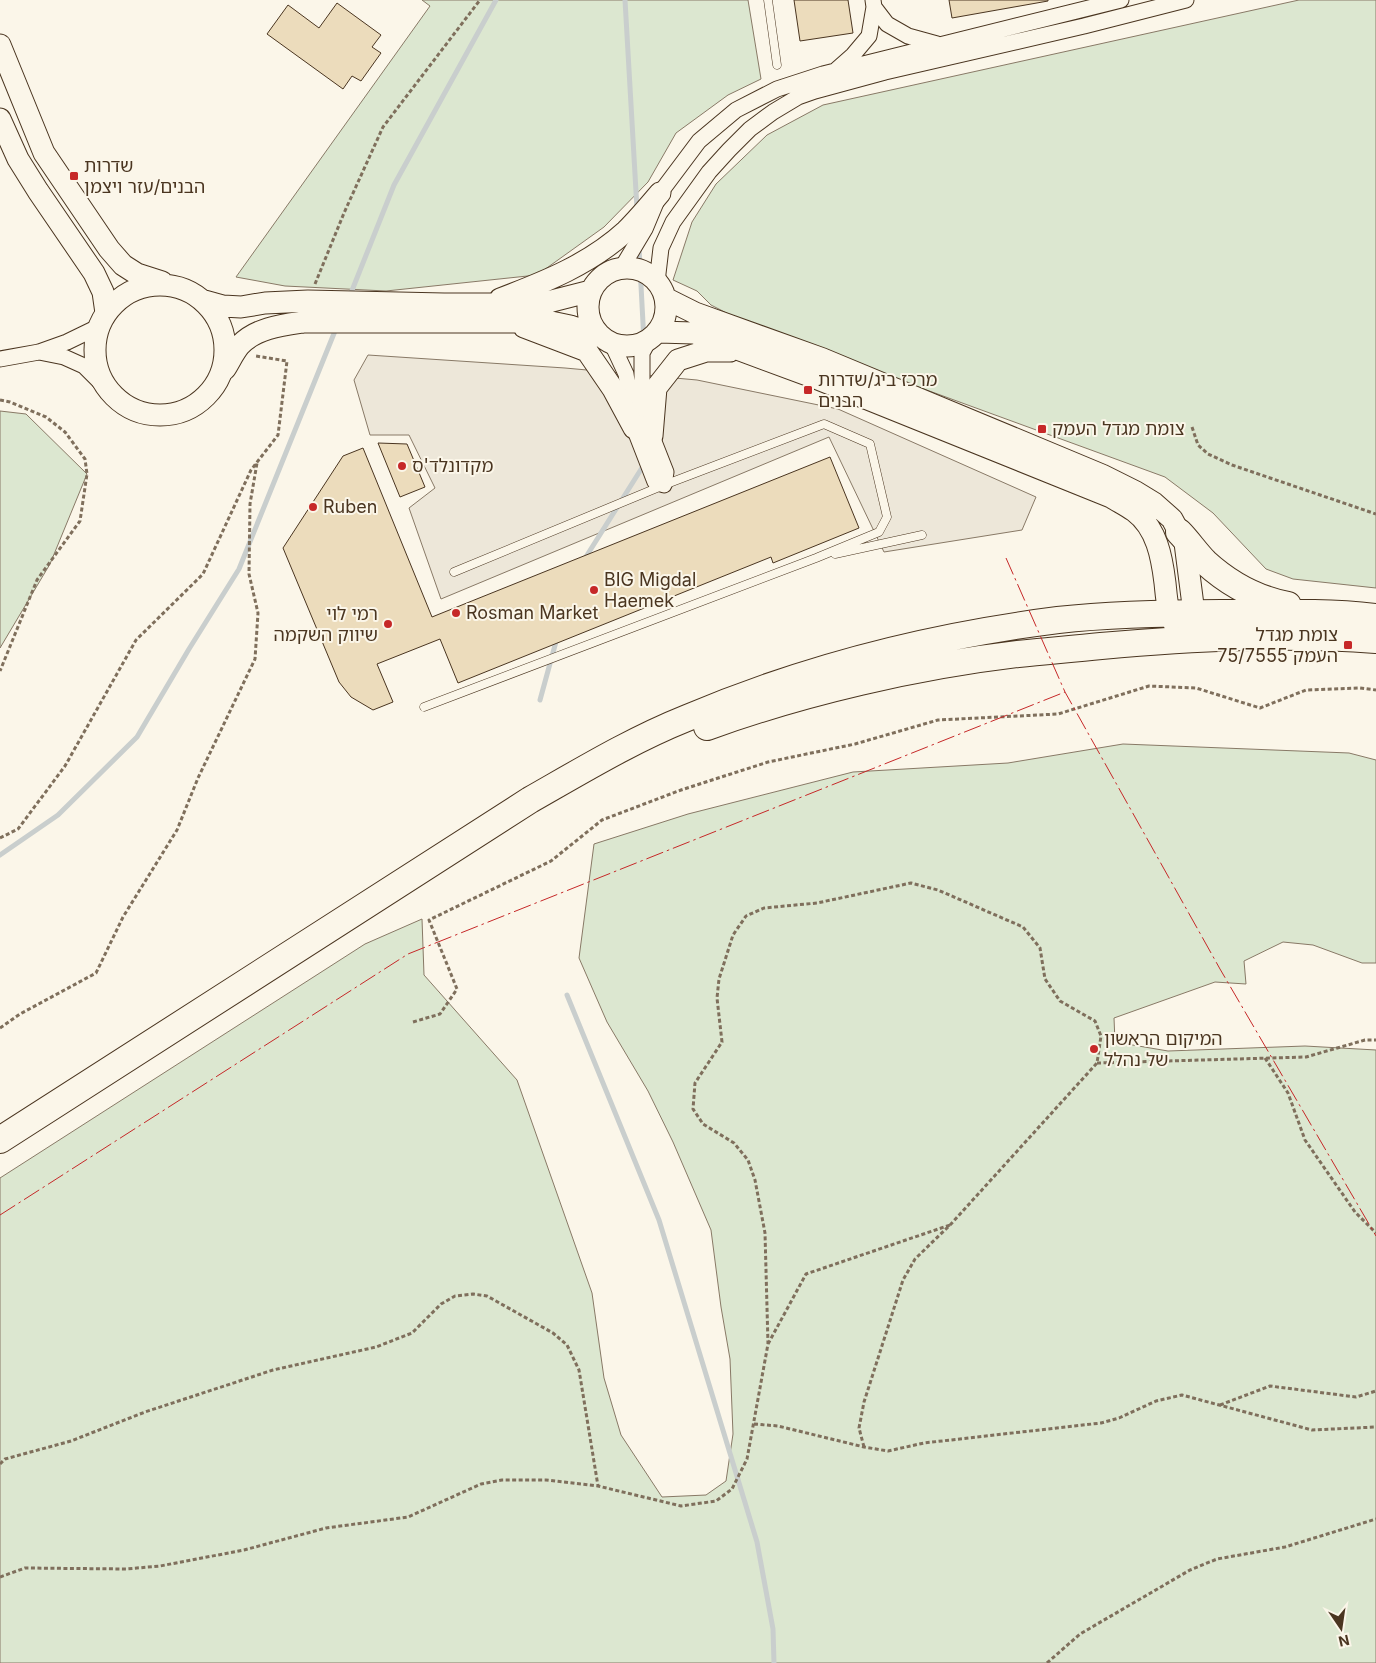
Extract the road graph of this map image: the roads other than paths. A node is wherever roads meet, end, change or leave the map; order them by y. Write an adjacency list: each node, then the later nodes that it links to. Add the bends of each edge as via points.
1 (768, 0): 7 (lane)
2 (1121, 0): 6 (street)
3 (1186, 0): 13 (street, via 885,72 798,97 773,112 729,150 673,222 661,248)
4 (874, 3): 6 (street, via 887,24 908,36); 8 (street, via 869,36)
5 (0, 45): 12 (main road, via 44,153 109,249 123,265 137,274)
6 (939, 45): 8 (street)
7 (777, 65)
8 (835, 71): 10 (street, via 777,89 736,110 699,141)
9 (0, 119): 17 (main road, via 18,159 94,273 103,292)
10 (660, 193): 11 (street, via 646,229); 16 (main road, via 626,231 585,262)
11 (621, 269): 13 (main road, via 638,269 649,274); 14 (main road, via 601,278)
12 (172, 285): 15 (main road); 17 (main road, via 153,284 134,289 118,299)
13 (661, 290): 19 (main road, via 665,318); 28 (main road, via 695,313 823,359 1102,474 1154,503 1172,519)
14 (592, 291): 16 (main road, via 548,302); 20 (main road, via 588,303 589,316 593,328)
15 (205, 301): 16 (main road, via 241,307 308,301); 24 (main road, via 223,329 226,343 226,358)
16 (487, 304)
17 (103, 320): 21 (street, via 66,342); 25 (main road, via 95,347 96,364 102,381)
18 (502, 322): 20 (main road, via 551,322); 24 (main road, via 303,322 273,327 241,344); 26 (main road, via 587,351)
19 (653, 336): 20 (main road, via 631,346); 22 (main road, via 694,333); 26 (street, via 642,353)
20 (607, 340): 26 (street, via 626,374)
21 (39, 352): 23 (street); 25 (street, via 84,366)
22 (742, 352): 26 (main road, via 706,351 678,360 656,388); 32 (main road, via 818,379 1111,497 1136,512 1156,542 1162,561)
23 (0, 359)
24 (218, 380): 25 (main road, via 203,399 173,414 152,414 132,409)
25 (115, 397)
26 (643, 432): 27 (street, via 655,482)
27 (664, 485): 30 (lane, via 824,424 870,444 887,517 879,532); 31 (lane)
28 (1179, 532): 33 (main road, via 1186,543); 34 (highway, via 1204,561 1253,595)
29 (922, 535): 30 (lane)
30 (816, 558): 38 (lane)
31 (454, 572)
32 (1168, 613): 33 (highway); 36 (main road); 39 (highway, via 1059,620 891,651 831,667 758,689 685,718 618,750)
33 (1194, 613): 34 (highway); 36 (main road)
34 (1332, 614): 35 (highway)
35 (1376, 617)
36 (1182, 639): 37 (highway); 39 (highway, via 1018,654 883,677 727,720 642,751)
37 (1376, 640)
38 (424, 707)
39 (530, 800): 40 (highway)
40 (0, 1140)

